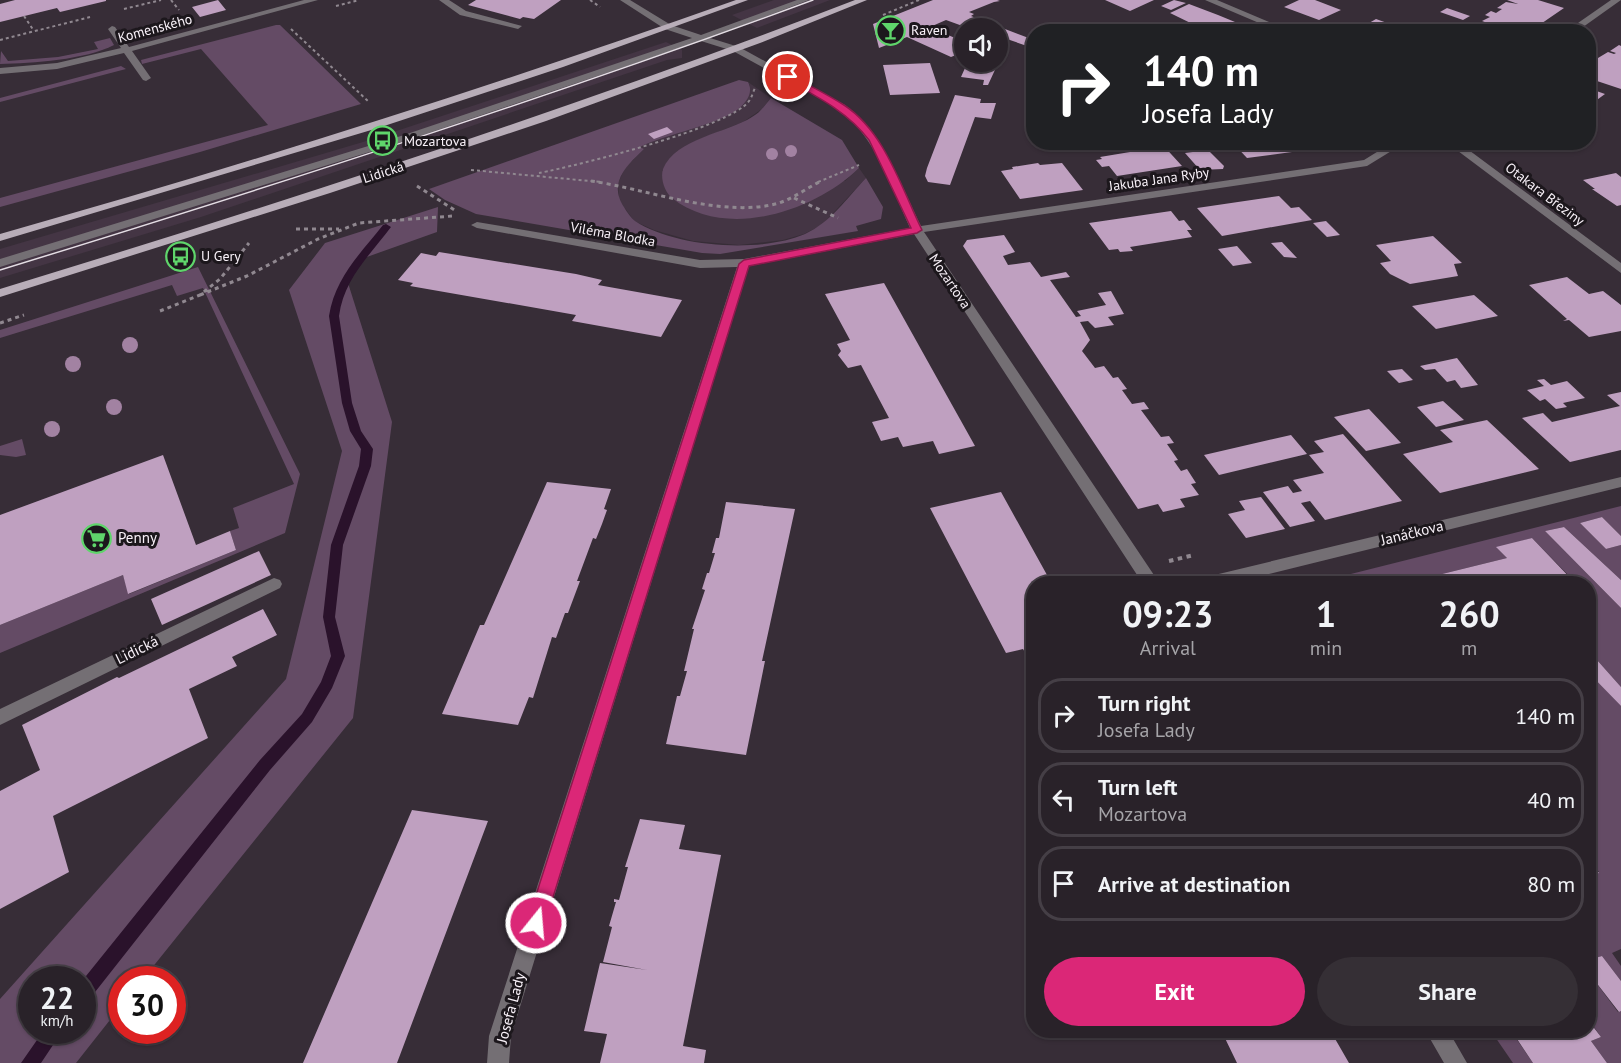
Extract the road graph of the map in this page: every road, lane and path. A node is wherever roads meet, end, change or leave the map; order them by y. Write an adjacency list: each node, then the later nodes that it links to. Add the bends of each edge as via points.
1 (139, 0): 11 (path)
2 (161, 0): 11 (path)
3 (314, 0): 13 (street, Komenského)
4 (443, 0): 18 (street, via 463,13)
5 (624, 0): 19 (street)
6 (744, 0): 19 (main road)
7 (805, 0): 22 (street, Lidická)
8 (863, 0): 25 (main road, Lidická)
9 (1209, 0): 16 (street)
10 (1617, 0): 17 (street)
11 (142, 4): 12 (path)
12 (115, 11)
13 (272, 11): 24 (street, Komenského); 29 (path)
14 (24, 16): 21 (path)
15 (95, 16): 21 (path)
16 (1269, 24)
17 (1581, 24)
18 (518, 26)
19 (668, 27): 22 (street, Mozartova); 43 (main road, via 252,164)
20 (112, 29): 24 (street)
21 (34, 31): 23 (path)
22 (701, 38): 25 (street, Mozartova); 45 (street, Lidická, via 250,189)
23 (0, 39)
24 (126, 50): 26 (street, Komenského, via 57,66); 27 (street)
25 (736, 50): 42 (street, Mozartova, via 856,118 874,140); 48 (main road, Lidická, via 543,119)
26 (0, 71)
27 (146, 78)
28 (753, 82): 34 (path, via 755,88 749,102 726,117 627,153)
29 (372, 105)
30 (1388, 150): 42 (street, Jakuba Jana Ryby, via 1367,163)
31 (1463, 150): 47 (street, Otakara Březiny)
32 (865, 160): 36 (path, via 849,171 823,179)
33 (462, 170): 34 (path)
34 (533, 174): 36 (path, via 739,207 768,206)
35 (416, 186): 37 (path)
36 (794, 198): 38 (path)
37 (464, 216): 39 (path); 41 (path, via 368,222)
38 (841, 219)
39 (477, 225): 46 (street, Viléma Blodka, via 700,264)
40 (292, 228): 41 (path)
41 (342, 229): 49 (path)
42 (917, 230): 46 (street); 52 (street, Mozartova)
43 (0, 238)
44 (249, 243): 49 (path, via 220,279)
45 (0, 263)
46 (744, 264): 57 (street, Josefa Lady, via 500,1036)
47 (1621, 269)
48 (0, 293)
49 (200, 295): 50 (path)
50 (160, 311)
51 (1621, 482): 53 (street, Janáčkova)
52 (1147, 576)
53 (1235, 576)
54 (274, 584): 55 (street, Lidická)
55 (0, 717)
56 (1440, 1038): 58 (street)
57 (498, 1063)
58 (1456, 1063)

